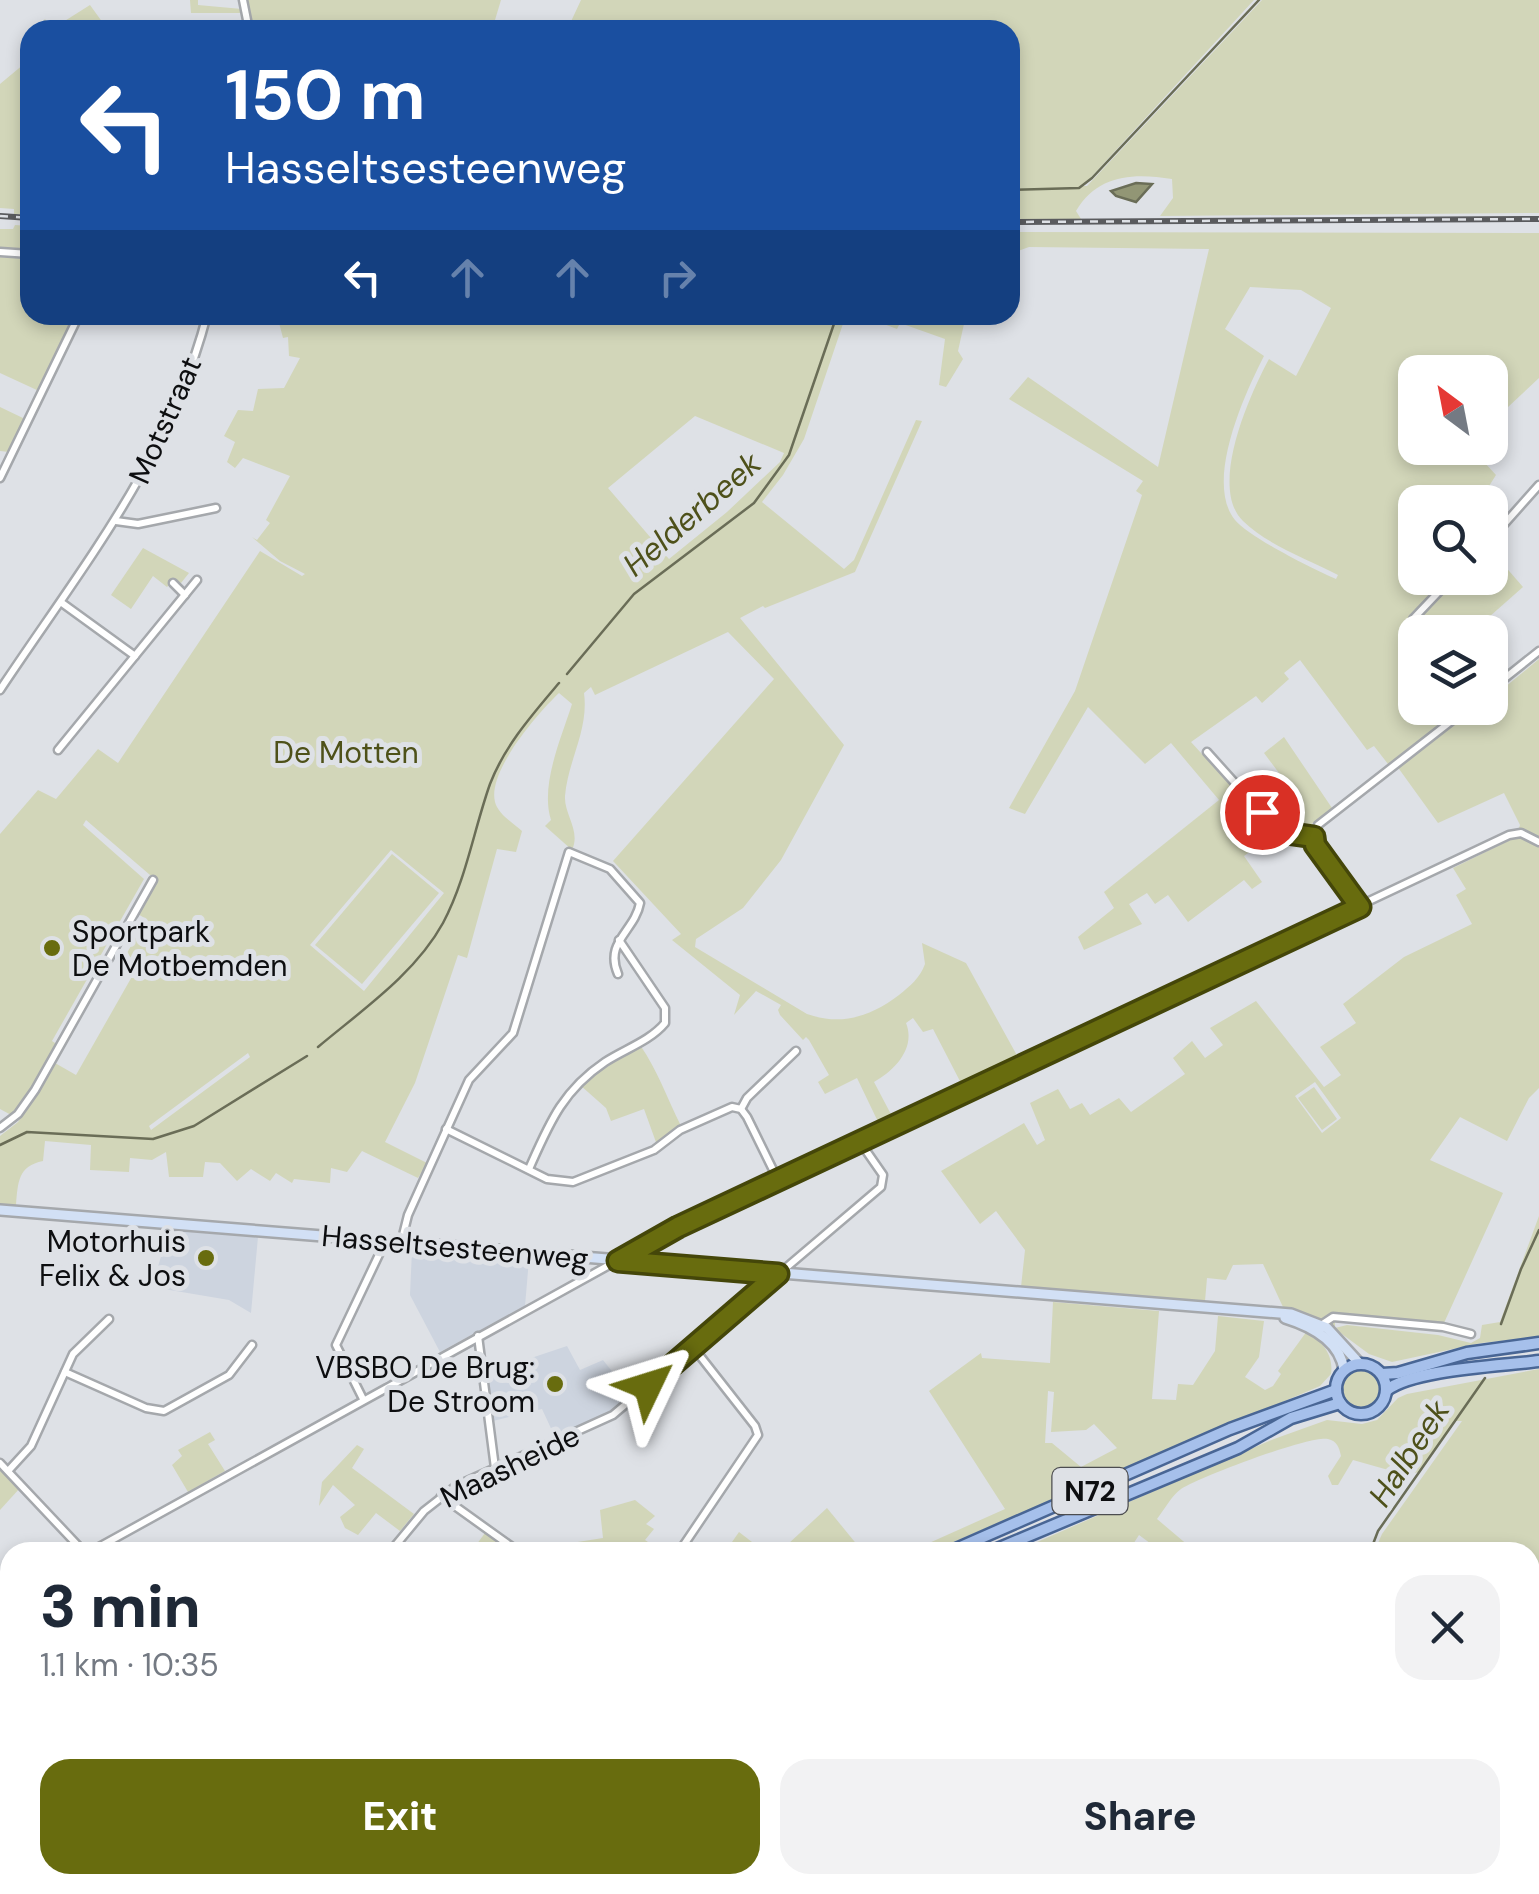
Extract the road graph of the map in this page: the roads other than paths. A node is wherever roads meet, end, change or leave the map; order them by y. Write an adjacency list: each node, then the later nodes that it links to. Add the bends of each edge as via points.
1 (75, 325): 3 (street)
2 (203, 325): 7 (street, Motstraat, via 168,424)
3 (0, 478)
4 (1539, 484): 6 (street)
5 (216, 508): 7 (street, Motstraat, via 138,524)
6 (1508, 519)
7 (116, 521): 12 (street, Motstraat)
8 (198, 580): 10 (street)
9 (173, 583): 10 (street)
10 (185, 595): 15 (street)
11 (1436, 595): 13 (street)
12 (62, 603): 15 (street); 17 (street, Motstraat)
13 (1417, 615)
14 (1539, 651): 16 (street)
15 (135, 656): 19 (street)
16 (1508, 675)
17 (1, 685)
18 (1446, 725): 21 (street, via 1318,826)
19 (58, 750)
20 (1207, 752): 21 (street, via 1279,832)
21 (1314, 837): 24 (street)
22 (1539, 842): 24 (street, via 1509,836)
23 (153, 880): 29 (street, via 35,1090)
24 (1360, 907): 31 (street)
25 (619, 940): 26 (street); 30 (street, via 639,901 610,869 569,852 513,1033 469,1080); 32 (street, via 665,1008 665,1023 567,1094)
26 (618, 974)
27 (796, 1050): 28 (street)
28 (742, 1109): 32 (street, via 726,1108 654,1150 573,1182); 33 (street)
29 (0, 1128)
30 (446, 1129): 32 (street); 36 (street)
31 (860, 1142): 33 (street); 38 (street, Maasheide, via 883,1175 881,1187)
32 (529, 1169)
33 (778, 1180): 37 (street)
34 (0, 1210): 35 (street, Hasseltsesteenweg)
35 (385, 1242): 36 (street, Hasseltsesteenweg); 55 (street, via 336,1344)
36 (402, 1243): 37 (street, Hasseltsesteenweg)
37 (618, 1261): 38 (street, Hasseltsesteenweg); 43 (street)
38 (778, 1274): 39 (street, Hasseltsesteenweg); 46 (street, Maasheide)
39 (1268, 1314): 41 (street, Hasseltsesteenweg); 50 (street, Hasseltsesteenweg, via 1318,1332)
40 (109, 1318): 51 (street)
41 (1321, 1325): 42 (street, Hasseltsesteenweg, via 1334,1318); 48 (street)
42 (1471, 1334)
43 (478, 1336): 55 (street); 58 (street)
44 (1539, 1343): 49 (main road, N72, via 1468,1352)
45 (252, 1346): 51 (street, via 229,1374 164,1411)
46 (693, 1347): 58 (street, Maasheide, via 613,1415); 65 (street, via 758,1435)
47 (1539, 1361): 49 (main road, N72)
48 (1359, 1363): 50 (main road); 52 (main road)
49 (1433, 1369): 52 (main road, N72); 54 (main road, N72)
50 (1344, 1370): 53 (main road)
51 (65, 1372): 59 (street, via 31,1446)
52 (1382, 1374): 54 (main road)
53 (1336, 1390): 56 (main road); 66 (main road, N72)
54 (1386, 1390): 56 (main road, N72, via 1368,1414)
55 (363, 1399): 62 (street)
56 (1340, 1403): 67 (main road, N72, via 1291,1418 1238,1448)
57 (0, 1463): 59 (street)
58 (495, 1468): 60 (street, Maasheide)
59 (8, 1470): 61 (street)
60 (441, 1496): 63 (street, Maasheide); 64 (street)
61 (77, 1542)
62 (111, 1542)
63 (398, 1542)
64 (505, 1542)
65 (686, 1542)
66 (972, 1542)
67 (1014, 1542)

